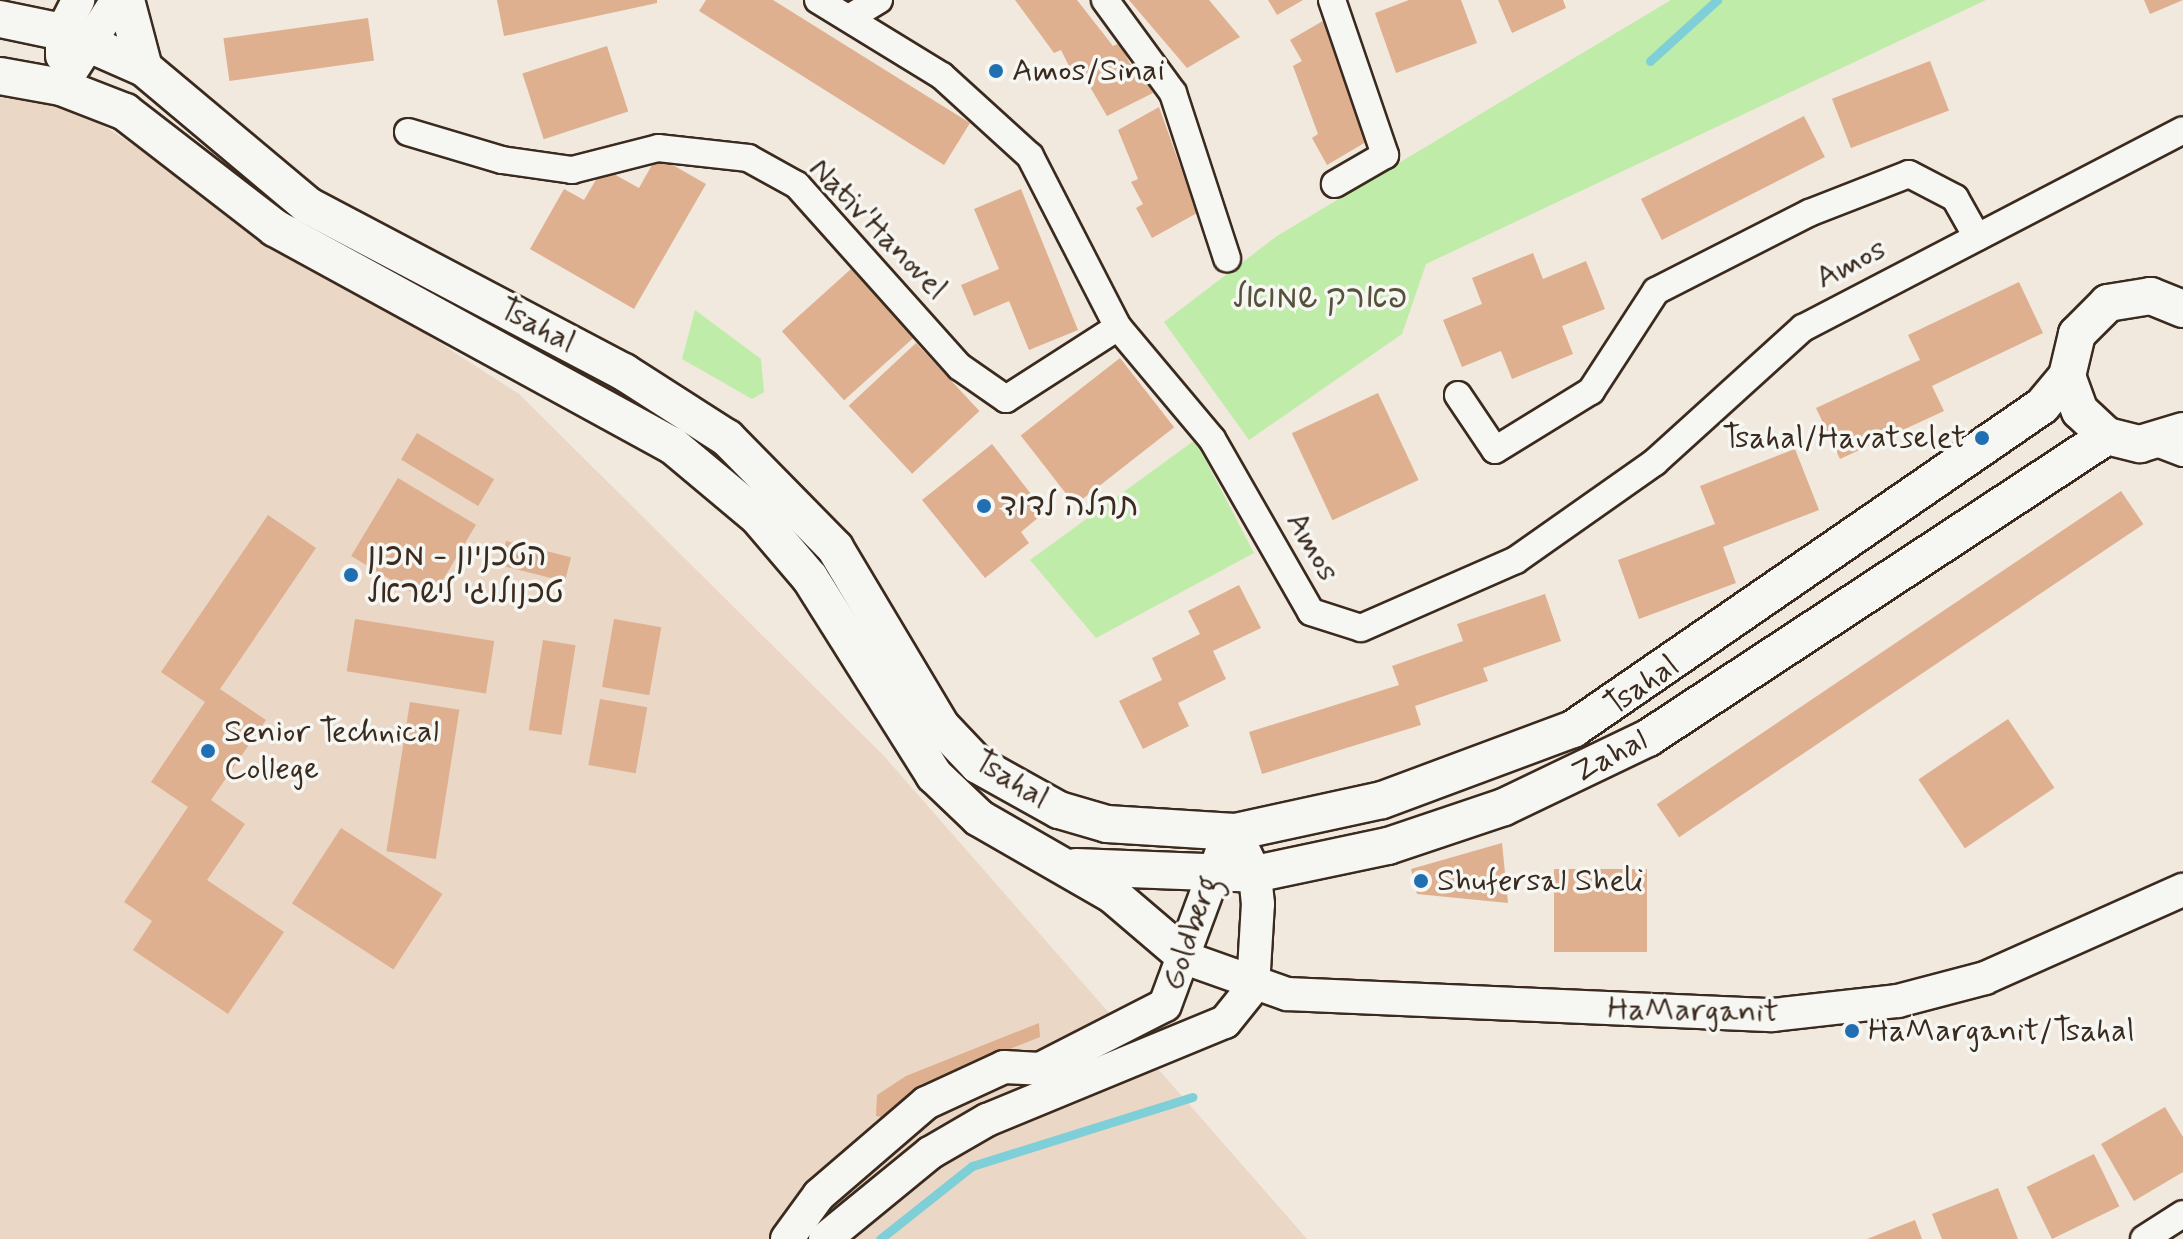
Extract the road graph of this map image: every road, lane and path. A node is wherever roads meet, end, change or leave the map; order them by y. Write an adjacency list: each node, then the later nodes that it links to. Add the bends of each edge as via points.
1 (32, 0): 8 (main road)
2 (117, 0): 10 (street)
3 (126, 0): 11 (main road)
4 (818, 0): 9 (street, Amos)
5 (879, 0): 9 (street)
6 (1105, 0): 18 (street, via 1173,93)
7 (1332, 0): 16 (street, via 1385,155)
8 (0, 16): 10 (main road, Tsahal)
9 (849, 18): 20 (street, Amos, via 942,76 1030,156)
10 (79, 25): 11 (main road, Tsahal); 13 (street)
11 (144, 68): 25 (main road, Tsahal, via 307,205 624,372 727,438 835,548 941,726 978,765 1086,819)
12 (0, 76): 13 (main road, Tsahal)
13 (61, 87): 26 (main road, Tsahal, via 160,133 275,228 672,445 758,517 810,578 934,775 979,818)
14 (2183, 130): 17 (street, Amos)
15 (408, 132): 20 (street, Nativ'Hanovel, via 502,160 572,170 658,148 699,147 748,158 797,185 960,367 1006,399)
16 (1335, 184)
17 (1977, 237): 20 (street, Amos, via 1803,328 1655,462 1516,560 1361,628 1311,612 1212,439); 22 (street, Amos, via 1955,198 1909,174 1809,213 1656,291 1591,391 1495,450)
18 (1227, 258)
19 (2179, 302): 21 (main road, via 2129,296 2099,310 2077,334)
20 (1118, 327)
21 (2067, 376): 23 (main road, via 2080,411); 25 (main road, Tsahal, via 2042,406 1605,713 1488,766 1397,796)
22 (1458, 395)
23 (2107, 436): 24 (main road); 27 (main road, Zahal, via 1612,759 1388,846)
24 (2174, 442)
25 (1235, 832): 27 (street, Goldberg); 28 (street, Goldberg)
26 (1041, 854): 28 (main road, Zahal, via 1095,870); 30 (main road, via 1122,901)
27 (1255, 874): 28 (main road, Zahal); 31 (street, Goldberg)
28 (1208, 875): 30 (street, Goldberg)
29 (2183, 890): 31 (street, HaMarganit, via 1985,978 1898,1001 1773,1015 1373,1001)
30 (1188, 959): 31 (street, HaMarganit); 32 (street, Goldberg, via 1165,1005 1147,1019)
31 (1253, 987): 36 (street, Goldberg, via 1206,1034 987,1120 930,1153)
32 (1040, 1069): 34 (street, Goldberg, via 1004,1067 926,1103 830,1185); 35 (street, via 943,1121)
33 (2183, 1214): 37 (street)
34 (787, 1239)
35 (798, 1239)
36 (825, 1239)
37 (2144, 1239)

